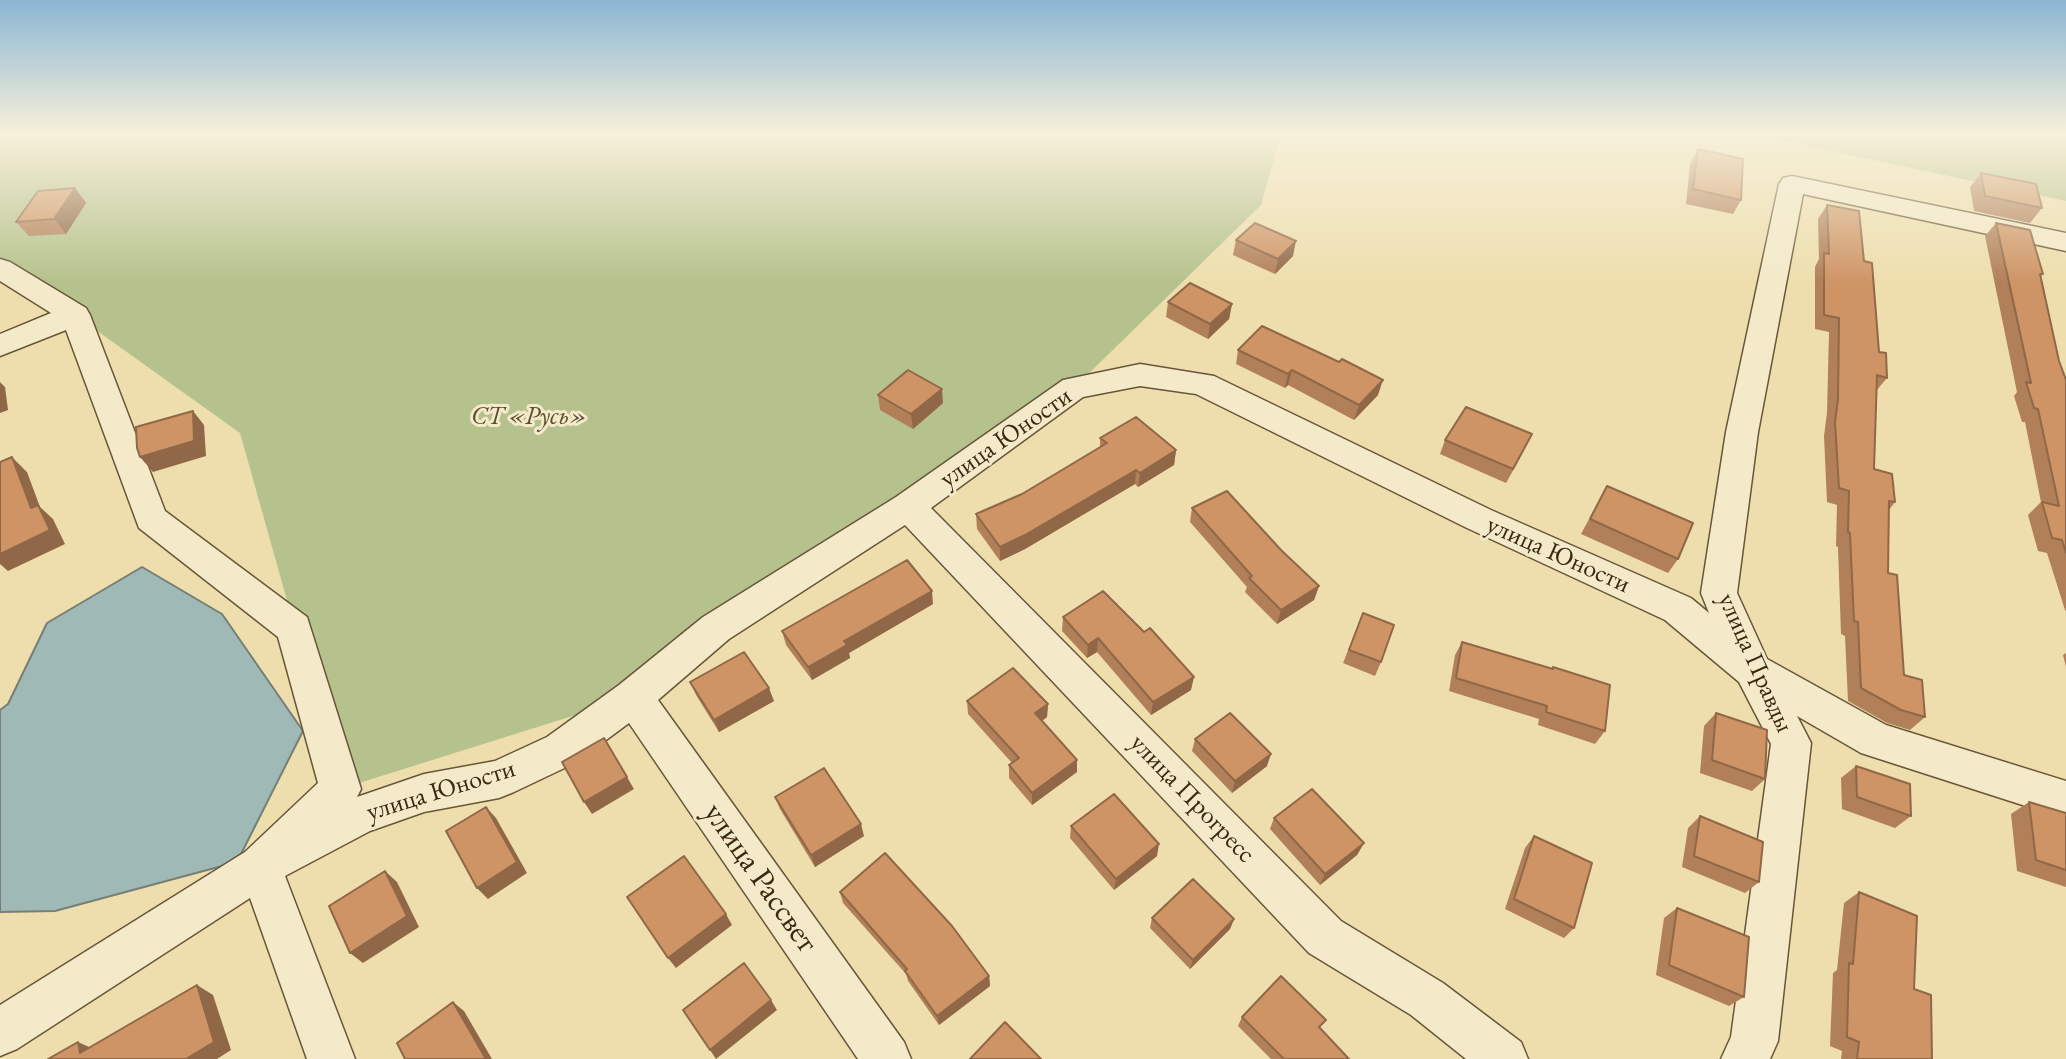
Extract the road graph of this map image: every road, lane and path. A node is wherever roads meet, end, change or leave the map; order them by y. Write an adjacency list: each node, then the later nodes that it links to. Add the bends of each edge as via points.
1 (2064, 249): 6 (street, улица Правды, via 1792,184 1742,432 1719,593)
2 (0, 268): 3 (street)
3 (75, 315): 4 (street); 9 (street, via 151,519 294,628 340,789)
4 (0, 346)
5 (908, 506): 6 (street, улица Юности, via 1074,388 1140,375 1203,384 1479,519 1678,609); 7 (street, улица Юности, via 716,628); 13 (street, улица Прогресс, via 1325,937 1427,999)
6 (1753, 670): 8 (street, улица Юности, via 1875,740); 14 (street, улица Правды, via 1791,743 1754,1041)
7 (633, 697): 9 (street, улица Юности, via 561,750 499,779 424,793 358,816); 12 (street, улица Рассвет)
8 (2066, 800)
9 (260, 867): 10 (street, улица Юности); 11 (street)
10 (0, 1032)
11 (331, 1059)
12 (887, 1059)
13 (1504, 1059)
14 (1745, 1059)

